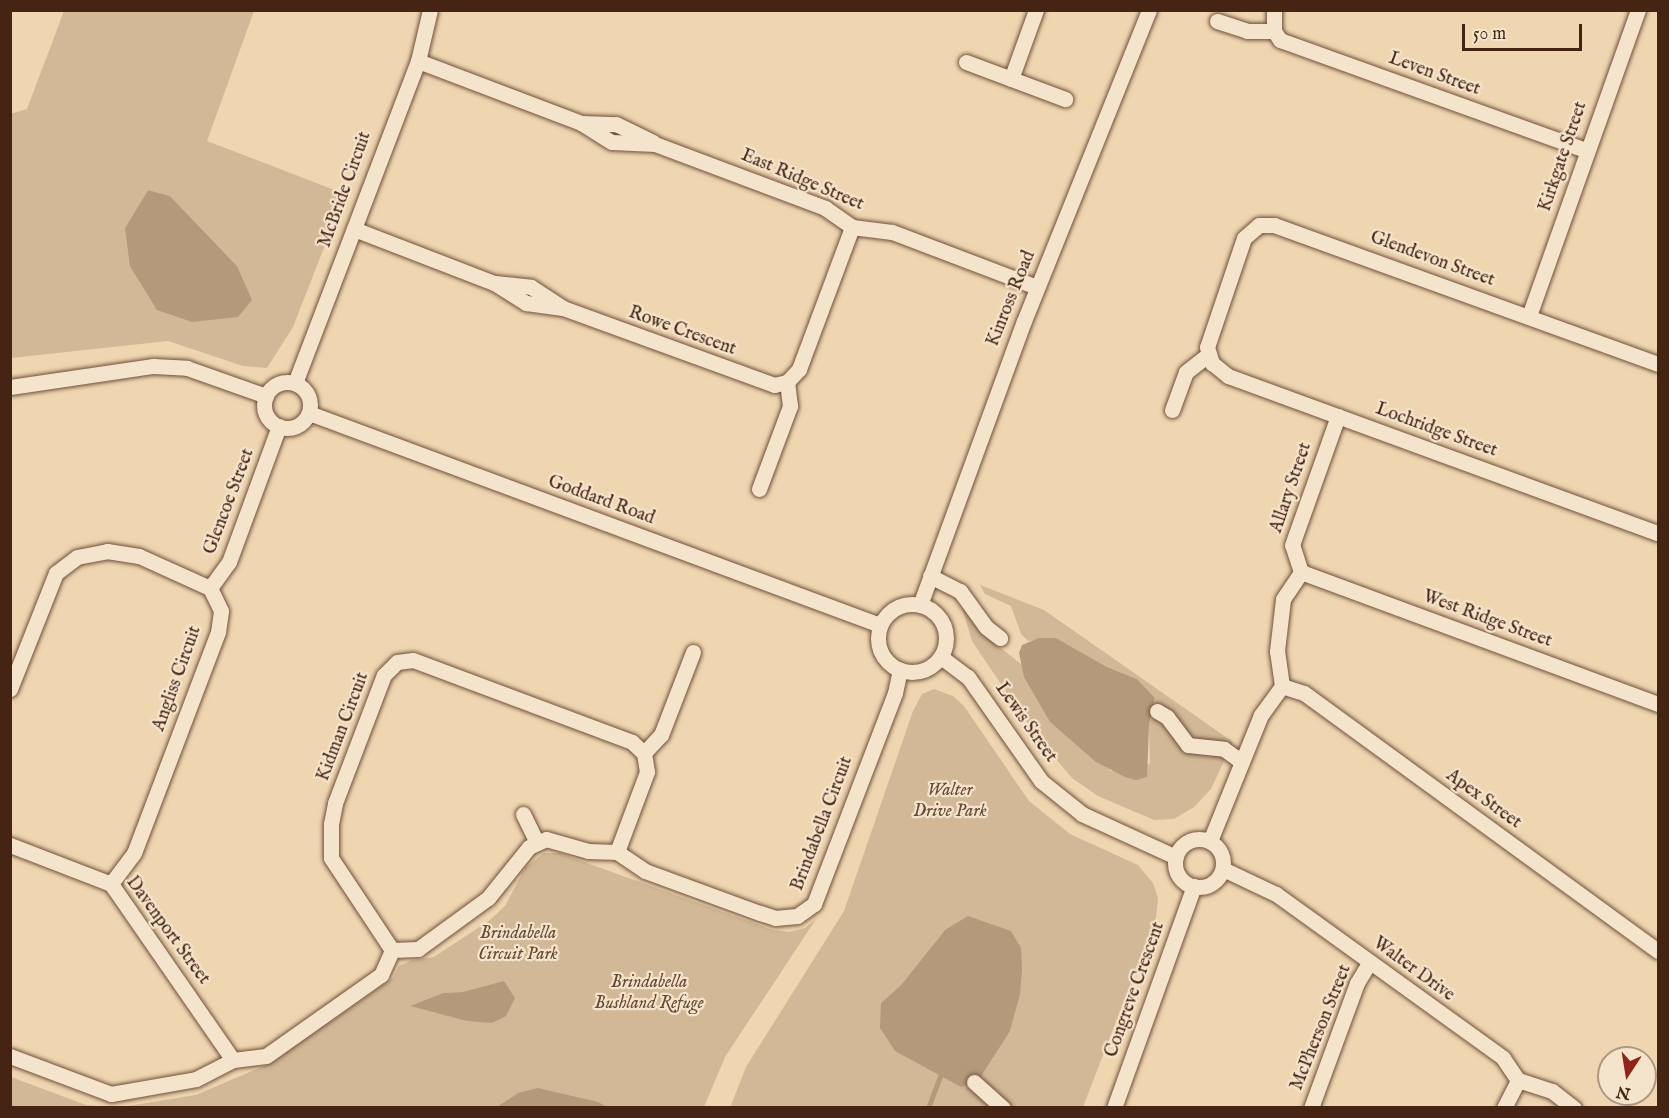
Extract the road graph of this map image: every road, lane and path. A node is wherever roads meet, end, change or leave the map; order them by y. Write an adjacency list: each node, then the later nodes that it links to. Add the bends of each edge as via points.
1 (430, 10): 8 (street, McBride Circuit)
2 (1036, 10): 10 (street)
3 (1149, 10): 15 (street, Kinross Road)
4 (1274, 10): 7 (street)
5 (1638, 10): 12 (street, Kirkgate Street)
6 (1217, 21): 7 (street, via 1247,31)
7 (1274, 31): 12 (street, Leven Street, via 1280,40)
8 (418, 62): 13 (street, East Ridge Street, via 581,123 612,142 655,144 825,208); 14 (street, McBride Circuit)
9 (966, 62): 10 (street)
10 (1011, 79): 11 (street)
11 (1065, 99)
12 (1586, 150): 16 (street, Kirkgate Street)
13 (852, 227): 15 (street, East Ridge Street, via 892,232); 19 (street, via 799,369)
14 (354, 230): 19 (street, Rowe Crescent, via 494,283 526,303 563,309 767,384); 20 (street, McBride Circuit)
15 (1037, 287): 30 (street, Kinross Road)
16 (1529, 316): 17 (street, Glendevon Street, via 1274,225 1259,225 1244,238 1208,337); 18 (street, Glendevon Street)
17 (1208, 355): 23 (street, via 1186,372); 25 (street, Lochridge Street, via 1218,370 1228,376)
18 (1659, 364)
19 (787, 382): 27 (street, via 790,406)
20 (295, 383): 22 (street, via 278,384); 24 (street, via 305,390 310,401)
21 (10, 387): 22 (street, via 153,366 187,368)
22 (266, 396): 26 (street, via 264,408 269,419)
23 (1172, 410)
24 (309, 413): 26 (street, via 297,426); 33 (street, Goddard Road)
25 (1338, 416): 28 (street, Lochridge Street); 29 (street, Allary Street, via 1292,545)
26 (279, 426): 31 (street, Glencoe Street, via 229,562)
27 (759, 489)
28 (1659, 533)
29 (1301, 572): 38 (street, via 1283,599 1277,651); 40 (street, West Ridge Street)
30 (930, 576): 32 (street, Kinross Road); 34 (street, via 960,591 986,627)
31 (210, 588): 39 (street, via 139,556 107,551 77,557 56,573); 51 (street, Angliss Circuit, via 221,611 218,632 134,854)
32 (920, 605): 33 (street, via 892,610); 36 (street, via 944,626 945,647)
33 (880, 625): 37 (street, via 878,647 890,665)
34 (1000, 638)
35 (693, 652): 42 (street, via 661,735)
36 (941, 657): 37 (street, via 923,671); 49 (street, Lewis Street, via 968,677 1041,781 1082,814)
37 (900, 670): 48 (street, Brindabella Circuit, via 895,693 818,892 797,916 775,918 645,872)
38 (1282, 686): 43 (street, via 1261,715); 54 (street, Apex Street, via 1304,693)
39 (10, 689)
40 (1659, 704)
41 (1157, 711): 43 (street, via 1167,717 1188,745 1224,749)
42 (644, 753): 48 (street, via 647,772); 53 (street, Kidman Circuit, via 632,742 413,660 397,662 384,675 335,803 331,824 336,867)
43 (1242, 762): 45 (street)
44 (523, 813): 46 (street)
45 (1210, 841): 49 (street, via 1191,840); 50 (street, via 1222,854)
46 (537, 843): 48 (street, via 546,839 588,851); 53 (street, via 488,898 418,949)
47 (10, 845): 51 (street, Davenport Street)
48 (617, 852)
49 (1176, 857): 52 (street, via 1180,877)
50 (1223, 869): 52 (street, via 1214,882); 55 (street, Walter Drive, via 1276,894)
51 (111, 884): 57 (street, Davenport Street)
52 (1194, 886): 61 (street, Congreve Crescent)
53 (392, 950): 57 (street, via 381,975 266,1056)
54 (1659, 951)
55 (1370, 963): 58 (street, Walter Drive, via 1503,1058); 62 (street, McPherson Street, via 1357,983)
56 (10, 1056): 57 (street, via 111,1094 196,1080)
57 (233, 1060)
58 (1518, 1080): 63 (street); 64 (street, via 1552,1091)
59 (974, 1082): 60 (street)
60 (1003, 1107)
61 (1114, 1107)
62 (1311, 1107)
63 (1504, 1107)
64 (1574, 1107)

